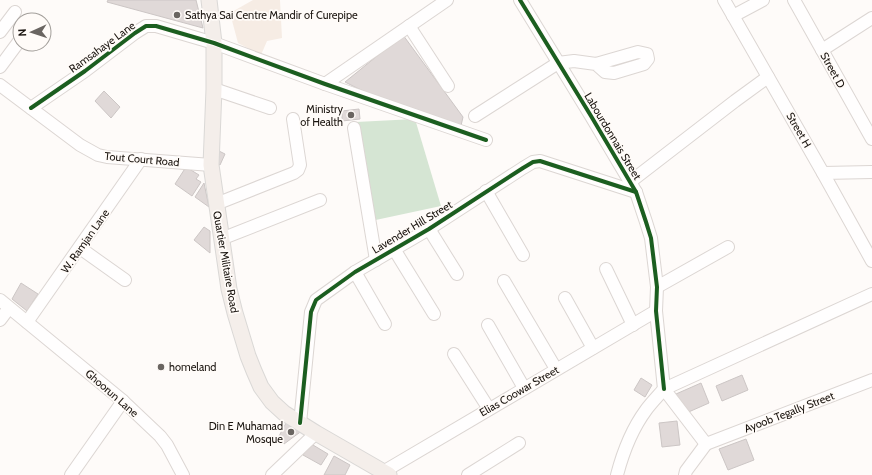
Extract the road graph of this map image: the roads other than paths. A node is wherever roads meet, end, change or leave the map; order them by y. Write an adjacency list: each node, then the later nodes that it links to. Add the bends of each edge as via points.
1 (209, 0): 12 (main road, Quartier Militaire Road)
2 (447, 0): 10 (street)
3 (520, 0): 15 (street, Labourdonnais Street)
4 (724, 0): 8 (street, Street H)
5 (763, 0): 8 (street)
6 (794, 0): 13 (street, Street D)
7 (12, 16): 11 (street)
8 (733, 16): 18 (street, Street H)
9 (872, 18): 13 (street)
10 (410, 26): 19 (street); 21 (street)
11 (0, 32)
12 (214, 43): 19 (street, Ramsahaye Lane); 22 (main road, Quartier Militaire Road); 23 (street, Ramsahaye Lane, via 156,26 146,26)
13 (822, 50): 27 (street, Street D)
14 (12, 51): 17 (street)
15 (558, 63): 16 (street, via 574,61); 25 (street); 35 (street, Labourdonnais Street)
16 (596, 64)
17 (0, 67)
18 (768, 77): 34 (street, Street H); 35 (street, via 735,101)
19 (325, 84): 30 (street, Ramsahaye Lane)
20 (0, 85): 23 (street, Tout Court Road)
21 (448, 86)
22 (214, 89): 24 (street); 32 (main road, Quartier Militaire Road)
23 (31, 108): 31 (street, Tout Court Road, via 80,145 98,155)
24 (270, 108)
25 (476, 116)
26 (293, 119): 38 (street, via 300,165 298,170)
27 (867, 120): 29 (street, Street D)
28 (354, 128): 46 (street)
29 (872, 139)
30 (486, 140)
31 (141, 159): 32 (street, Tout Court Road); 43 (street, W. Ramjan Lane)
32 (211, 165): 38 (main road, Quartier Militaire Road)
33 (872, 172): 34 (street)
34 (824, 173): 41 (street, Street H)
35 (633, 187): 36 (street, Lavender Hill Street, via 540,161 523,168); 53 (street, Labourdonnais Street, via 651,238)
36 (486, 191): 39 (street, Lavender Hill Street); 45 (street)
37 (320, 200): 40 (street)
38 (216, 204): 40 (main road, Quartier Militaire Road)
39 (429, 229): 44 (street, Lavender Hill Street); 50 (street)
40 (221, 239): 72 (main road, Quartier Militaire Road, via 229,289 254,372 272,402)
41 (867, 245): 47 (street, Street H)
42 (728, 247): 53 (street)
43 (80, 248): 51 (street); 60 (street, W. Ramjan Lane)
44 (394, 249): 46 (street, Lavender Hill Street); 58 (street)
45 (523, 255)
46 (376, 260): 49 (street, Lavender Hill Street)
47 (872, 260)
48 (606, 269): 63 (street)
49 (355, 272): 61 (street); 72 (street, Lavender Hill Street, via 316,300 312,312)
50 (457, 274)
51 (125, 280)
52 (504, 282): 66 (street)
53 (657, 286): 57 (street, Labourdonnais Street)
54 (872, 294): 69 (street)
55 (565, 298): 64 (street)
56 (4, 304): 59 (street); 60 (street, Ghoorun Lane)
57 (656, 310): 63 (street, Elias Coowar Street); 69 (street, Labourdonnais Street)
58 (434, 314)
59 (0, 320)
60 (27, 322): 70 (street, Ghoorun Lane)
61 (385, 324)
62 (488, 325): 68 (street)
63 (632, 325): 64 (street, Elias Coowar Street)
64 (593, 348): 66 (street, Elias Coowar Street)
65 (454, 354): 71 (street)
66 (556, 369): 68 (street, Elias Coowar Street)
67 (872, 380): 75 (street, Ayoob Tegally Street)
68 (524, 388): 71 (street, Elias Coowar Street)
69 (664, 389): 75 (street); 81 (street, via 637,423)
70 (123, 401): 77 (street); 78 (street, Ghoorun Lane, via 160,436)
71 (489, 409): 76 (street, Elias Coowar Street)
72 (300, 423): 73 (main road, Quartier Militaire Road)
73 (316, 433): 76 (main road, Quartier Militaire Road); 79 (street)
74 (519, 442): 80 (street)
75 (706, 444): 82 (street)
76 (386, 473)
77 (71, 475)
78 (183, 475)
79 (272, 475)
80 (468, 475)
81 (617, 475)
82 (684, 475)

